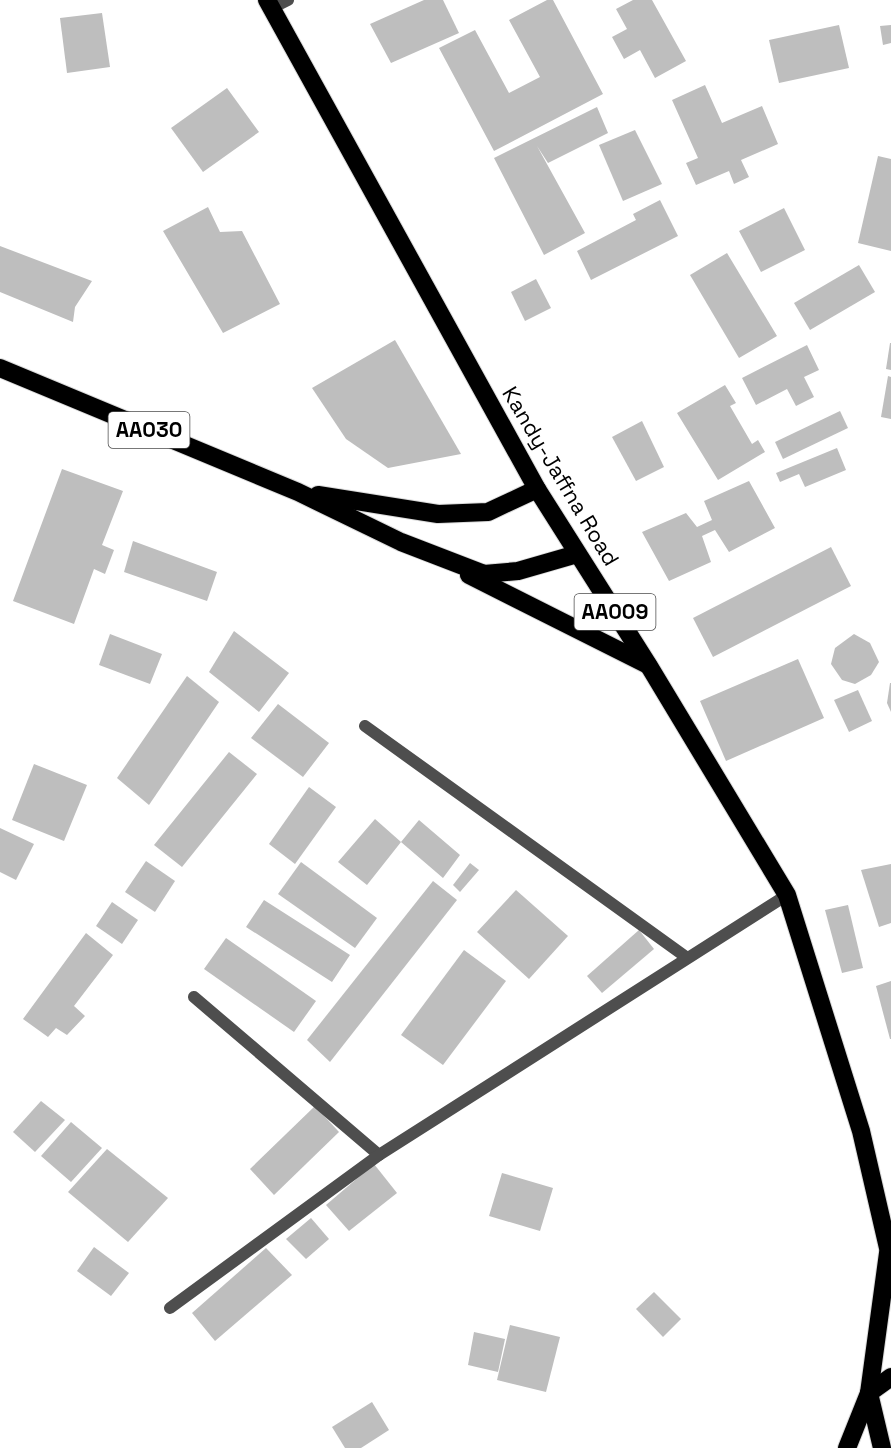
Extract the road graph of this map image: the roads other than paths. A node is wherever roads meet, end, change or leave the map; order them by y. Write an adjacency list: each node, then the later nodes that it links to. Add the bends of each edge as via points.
1 (276, 2): 3 (highway, Kandy-Jaffna Road / AA009)
2 (0, 368): 4 (highway, AA030)
3 (537, 489): 4 (highway, AA030, via 488,512 438,514); 6 (highway, Kandy-Jaffna Road / AA009)
4 (298, 492): 5 (highway, AA030)
5 (401, 542): 6 (highway, AA030, via 484,574 518,571); 7 (highway)
6 (577, 554): 7 (highway, Kandy-Jaffna Road / AA009)
7 (650, 666): 9 (highway, Kandy-Jaffna Road / AA009)
8 (364, 726): 10 (lane)
9 (787, 895): 10 (lane); 13 (highway, Kandy-Jaffna Road / AA009, via 861,1131)
10 (686, 957): 12 (lane)
11 (194, 997): 12 (lane)
12 (379, 1155): 14 (lane)
13 (890, 1257): 16 (highway, Kandy-Jaffna Road / AA009)
14 (170, 1308)
15 (891, 1377): 16 (highway)
16 (870, 1393): 17 (highway, AA009); 18 (highway)
17 (848, 1448)
18 (882, 1448)

